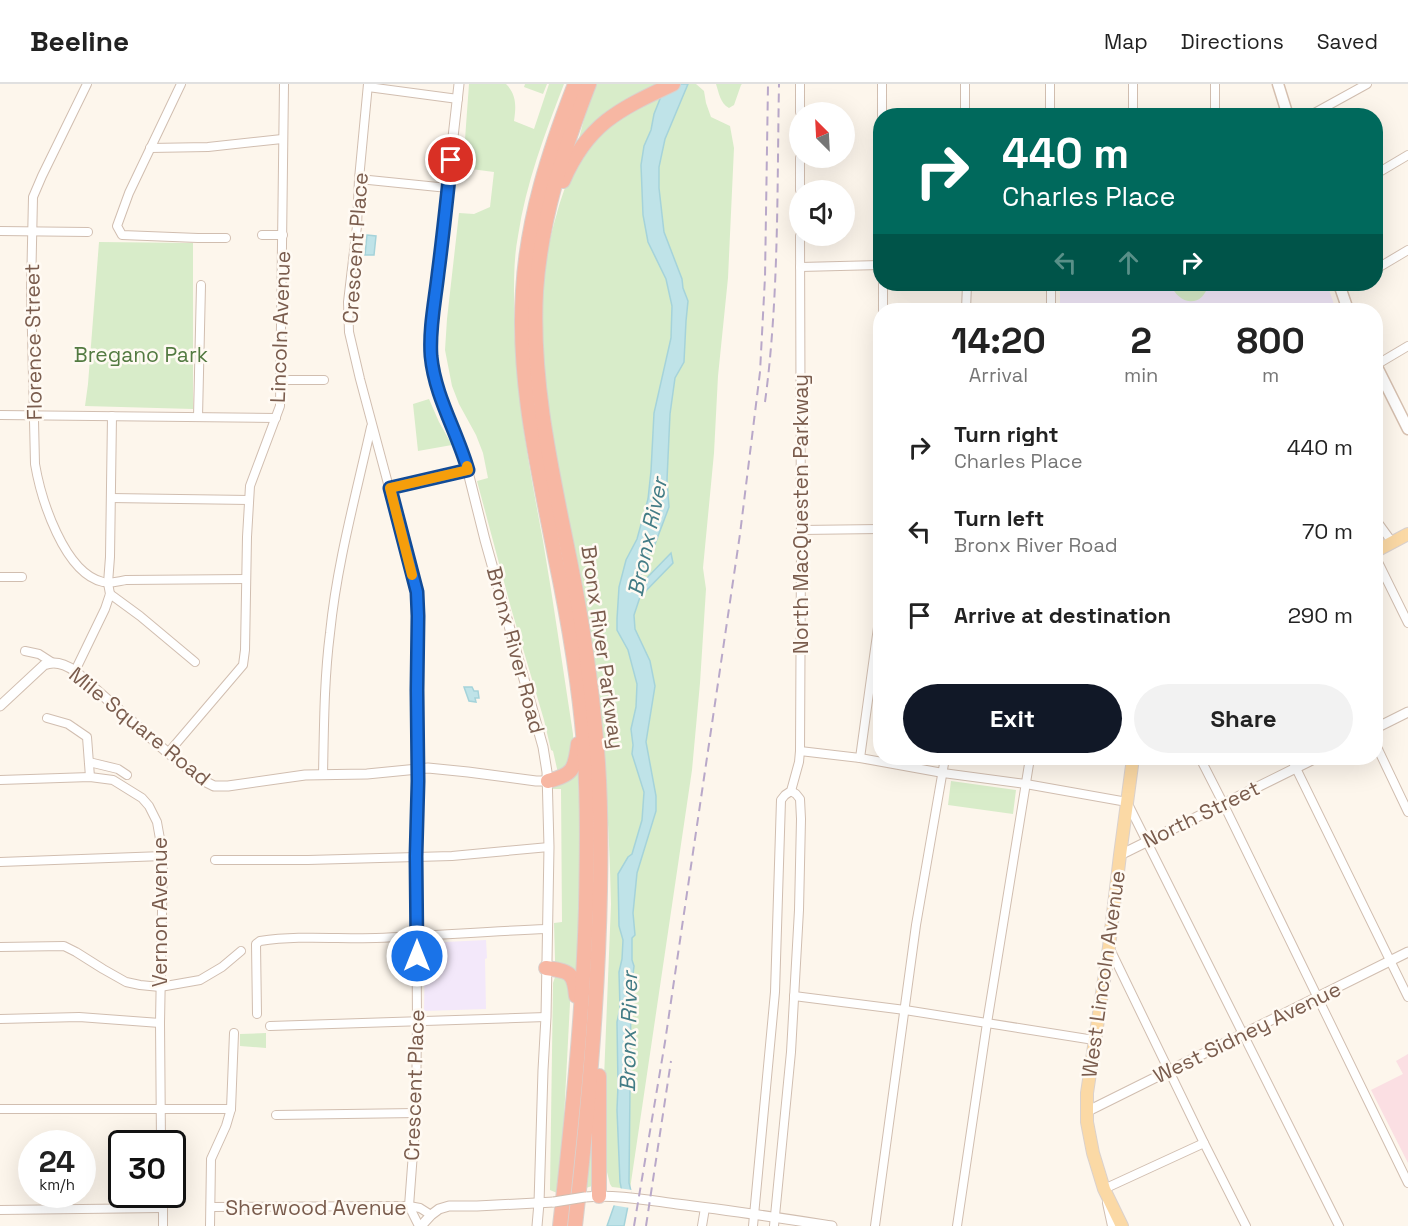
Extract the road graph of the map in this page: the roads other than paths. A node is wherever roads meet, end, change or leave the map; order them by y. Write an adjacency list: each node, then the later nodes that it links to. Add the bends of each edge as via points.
1 (87, 84): 34 (street, Florence Street, via 33,197)
2 (181, 84): 27 (street)
3 (284, 84): 26 (street, Lincoln Avenue)
4 (459, 84): 17 (street, Bronx River Road)
5 (575, 84): 82 (highway, Bronx River Parkway, via 534,210 524,276 522,334 534,448 565,605)
6 (589, 84): 32 (highway, Bronx River Parkway)
7 (673, 84): 32 (highway, via 619,111 588,138 572,162)
8 (800, 84): 18 (street)
9 (882, 84): 19 (street)
10 (965, 84): 20 (street)
11 (1050, 84): 21 (street)
12 (1133, 84): 22 (street)
13 (1215, 84): 23 (street)
14 (1278, 84): 24 (main road)
15 (1367, 84): 25 (street)
16 (368, 86): 17 (street); 30 (street, Crescent Place)
17 (458, 99): 31 (street, Bronx River Road)
18 (800, 102)
19 (882, 108)
20 (965, 108)
21 (1050, 108)
22 (1133, 108)
23 (1215, 108)
24 (1286, 108)
25 (1324, 108)
26 (282, 139): 27 (street); 37 (street, Lincoln Avenue)
27 (150, 148): 38 (street, via 117,226 122,235)
28 (1408, 155): 29 (street)
29 (1383, 170)
30 (359, 179): 31 (street); 55 (street, Crescent Place, via 349,332)
31 (448, 188): 57 (street, Bronx River Road, via 431,356 441,399)
32 (545, 224): 136 (highway, Bronx River Parkway, via 535,308 538,380 583,629 598,768 600,873)
33 (0, 231): 34 (street)
34 (32, 231): 35 (street); 51 (street, Florence Street)
35 (88, 232)
36 (262, 235): 37 (street)
37 (283, 235): 48 (street, Lincoln Avenue)
38 (226, 238)
39 (800, 246): 43 (street, North MacQuesten Parkway)
40 (1408, 250): 42 (street)
41 (873, 265): 43 (street)
42 (1383, 265)
43 (800, 267): 62 (street, North MacQuesten Parkway)
44 (201, 285): 53 (street)
45 (1408, 346): 46 (street)
46 (1383, 361)
47 (1383, 379): 56 (main road)
48 (280, 380): 49 (street); 54 (street, Lincoln Avenue)
49 (324, 380)
50 (0, 415): 51 (street)
51 (34, 416): 52 (street); 71 (street, Florence Street, via 38,485 59,537 82,570)
52 (112, 416): 53 (street); 59 (street)
53 (198, 417): 54 (street)
54 (276, 418): 60 (street, Lincoln Avenue, via 254,472)
55 (372, 424): 58 (street, Crescent Place); 100 (street, via 341,561 330,632)
56 (1408, 429)
57 (468, 470): 58 (street); 103 (street, Bronx River Road, via 543,747)
58 (390, 488): 97 (street, Crescent Place, via 417,592)
59 (111, 498): 60 (street); 71 (street)
60 (249, 500): 70 (street, Lincoln Avenue)
61 (873, 529): 62 (street)
62 (801, 530): 84 (street, North MacQuesten Parkway)
63 (1383, 530): 65 (street)
64 (1408, 534): 65 (main road)
65 (1392, 542): 66 (main road)
66 (1383, 547)
67 (1383, 572): 73 (street)
68 (0, 577): 69 (street)
69 (22, 577)
70 (246, 579): 71 (street); 85 (street, Lincoln Avenue, via 243,665)
71 (108, 583): 72 (street)
72 (110, 594): 75 (street); 78 (street)
73 (1408, 623)
74 (26, 651): 76 (street)
75 (195, 662)
76 (53, 663): 78 (street, Mile Square Road); 79 (street, Mile Square Road, via 41,667)
77 (873, 664): 86 (street)
78 (75, 671): 85 (street, Mile Square Road)
79 (0, 706)
80 (1408, 712): 83 (street)
81 (47, 718): 89 (street, via 68,724 87,737)
82 (581, 719): 103 (highway, via 572,770); 139 (highway, Bronx River Parkway, via 587,859)
83 (1383, 724)
84 (800, 751): 86 (street); 105 (street, North MacQuesten Parkway)
85 (168, 753): 100 (street, Mile Square Road, via 214,786)
86 (860, 758): 87 (street)
87 (873, 760)
88 (1383, 760): 108 (street)
89 (89, 762): 99 (street); 101 (street)
90 (899, 765): 98 (street)
91 (944, 765): 98 (street)
92 (1029, 765): 104 (street)
93 (1132, 765): 106 (main road, West Lincoln Avenue)
94 (1204, 765): 107 (street)
95 (1300, 765): 96 (street, North Street)
96 (1296, 767): 107 (street, North Street); 122 (street)
97 (418, 769): 100 (street, Mile Square Road); 103 (street, Mile Square Road); 113 (street, Crescent Place)
98 (943, 773): 104 (street); 128 (street)
99 (127, 775)
100 (323, 775)
101 (90, 777): 102 (street, Vernon Avenue); 112 (street, Vernon Avenue, via 113,780 149,806 157,822)
102 (0, 780)
103 (548, 781): 110 (street, Bronx River Road)
104 (1026, 784): 106 (street); 134 (street)
105 (791, 791): 125 (street, via 800,799 801,819); 159 (street, North MacQuesten Parkway, via 781,800 780,807 775,992)
106 (1127, 802): 109 (street); 111 (main road, West Lincoln Avenue)
107 (1223, 802): 109 (street, North Street); 126 (street)
108 (1408, 812)
109 (1146, 841): 111 (street, North Street); 138 (street)
110 (549, 847): 113 (street); 116 (street, Bronx River Road)
111 (1119, 855): 119 (main road, West Lincoln Avenue)
112 (163, 856): 115 (street); 124 (street, Vernon Avenue)
113 (416, 856): 114 (street); 117 (street, Crescent Place)
114 (215, 860)
115 (0, 862)
116 (547, 929): 117 (street); 123 (street, Bronx River Road)
117 (417, 936): 129 (street, via 260,941 256,945); 132 (street, Crescent Place)
118 (0, 947): 124 (street, via 64,946 126,982)
119 (1109, 947): 140 (main road, West Lincoln Avenue); 141 (street)
120 (241, 951): 124 (street, via 200,980)
121 (1408, 952): 122 (street, West Sidney Avenue)
122 (1390, 961): 126 (street, West Sidney Avenue); 127 (street)
123 (546, 968): 130 (street, Bronx River Road); 139 (highway, via 566,971 574,978)
124 (160, 987): 133 (street, Vernon Avenue)
125 (794, 996): 128 (street); 161 (street)
126 (1318, 997): 138 (street, West Sidney Avenue); 150 (street)
127 (1408, 997)
128 (904, 1010): 134 (street); 171 (street)
129 (257, 1014)
130 (546, 1017): 132 (street); 153 (street, Bronx River Road)
131 (0, 1019): 133 (street, via 79,1017)
132 (417, 1021): 135 (street); 146 (street, Crescent Place)
133 (160, 1023): 144 (street, Vernon Avenue)
134 (987, 1023): 140 (street); 172 (street)
135 (270, 1026)
136 (594, 1031): 152 (highway, via 599,1083); 167 (highway, Bronx River Parkway)
137 (234, 1032): 143 (street)
138 (1244, 1033): 141 (street, West Sidney Avenue); 176 (street)
139 (580, 1035): 166 (highway, Bronx River Parkway)
140 (1094, 1040): 145 (main road, West Lincoln Avenue)
141 (1169, 1069): 145 (street, West Sidney Avenue); 149 (street)
142 (0, 1109): 144 (street)
143 (231, 1109): 144 (street); 155 (street, via 211,1159)
144 (159, 1110): 148 (street, Vernon Avenue)
145 (1086, 1112): 151 (main road, West Lincoln Avenue)
146 (416, 1113): 147 (street); 154 (street, Crescent Place)
147 (276, 1115)
148 (160, 1130)
149 (1204, 1143): 151 (street); 175 (street)
150 (1408, 1183)
151 (1104, 1190): 173 (street, West Lincoln Avenue); 174 (main road, West Lincoln Avenue)
152 (599, 1197): 153 (street, Sherwood Avenue, bridge); 157 (street, Sherwood Avenue)
153 (539, 1203): 160 (street, Sherwood Avenue, via 449,1206); 165 (street, Bronx River Road)
154 (409, 1206): 155 (street, Sherwood Avenue); 160 (street, Sherwood Avenue); 164 (street)
155 (211, 1207): 163 (street)
156 (163, 1208): 158 (street); 162 (street)
157 (705, 1208): 159 (street, Sherwood Avenue); 168 (street)
158 (0, 1210)
159 (754, 1214): 161 (street, Sherwood Avenue); 169 (street, North MacQuesten Parkway)
160 (430, 1215): 164 (street)
161 (775, 1222): 170 (street, Sherwood Avenue)
162 (163, 1226)
163 (210, 1226)
164 (420, 1226)
165 (537, 1226)
166 (560, 1226)
167 (575, 1226)
168 (702, 1226)
169 (753, 1226)
170 (832, 1226)
171 (875, 1226)
172 (957, 1226)
173 (1112, 1226)
174 (1122, 1226)
175 (1246, 1226)
176 (1340, 1226)

